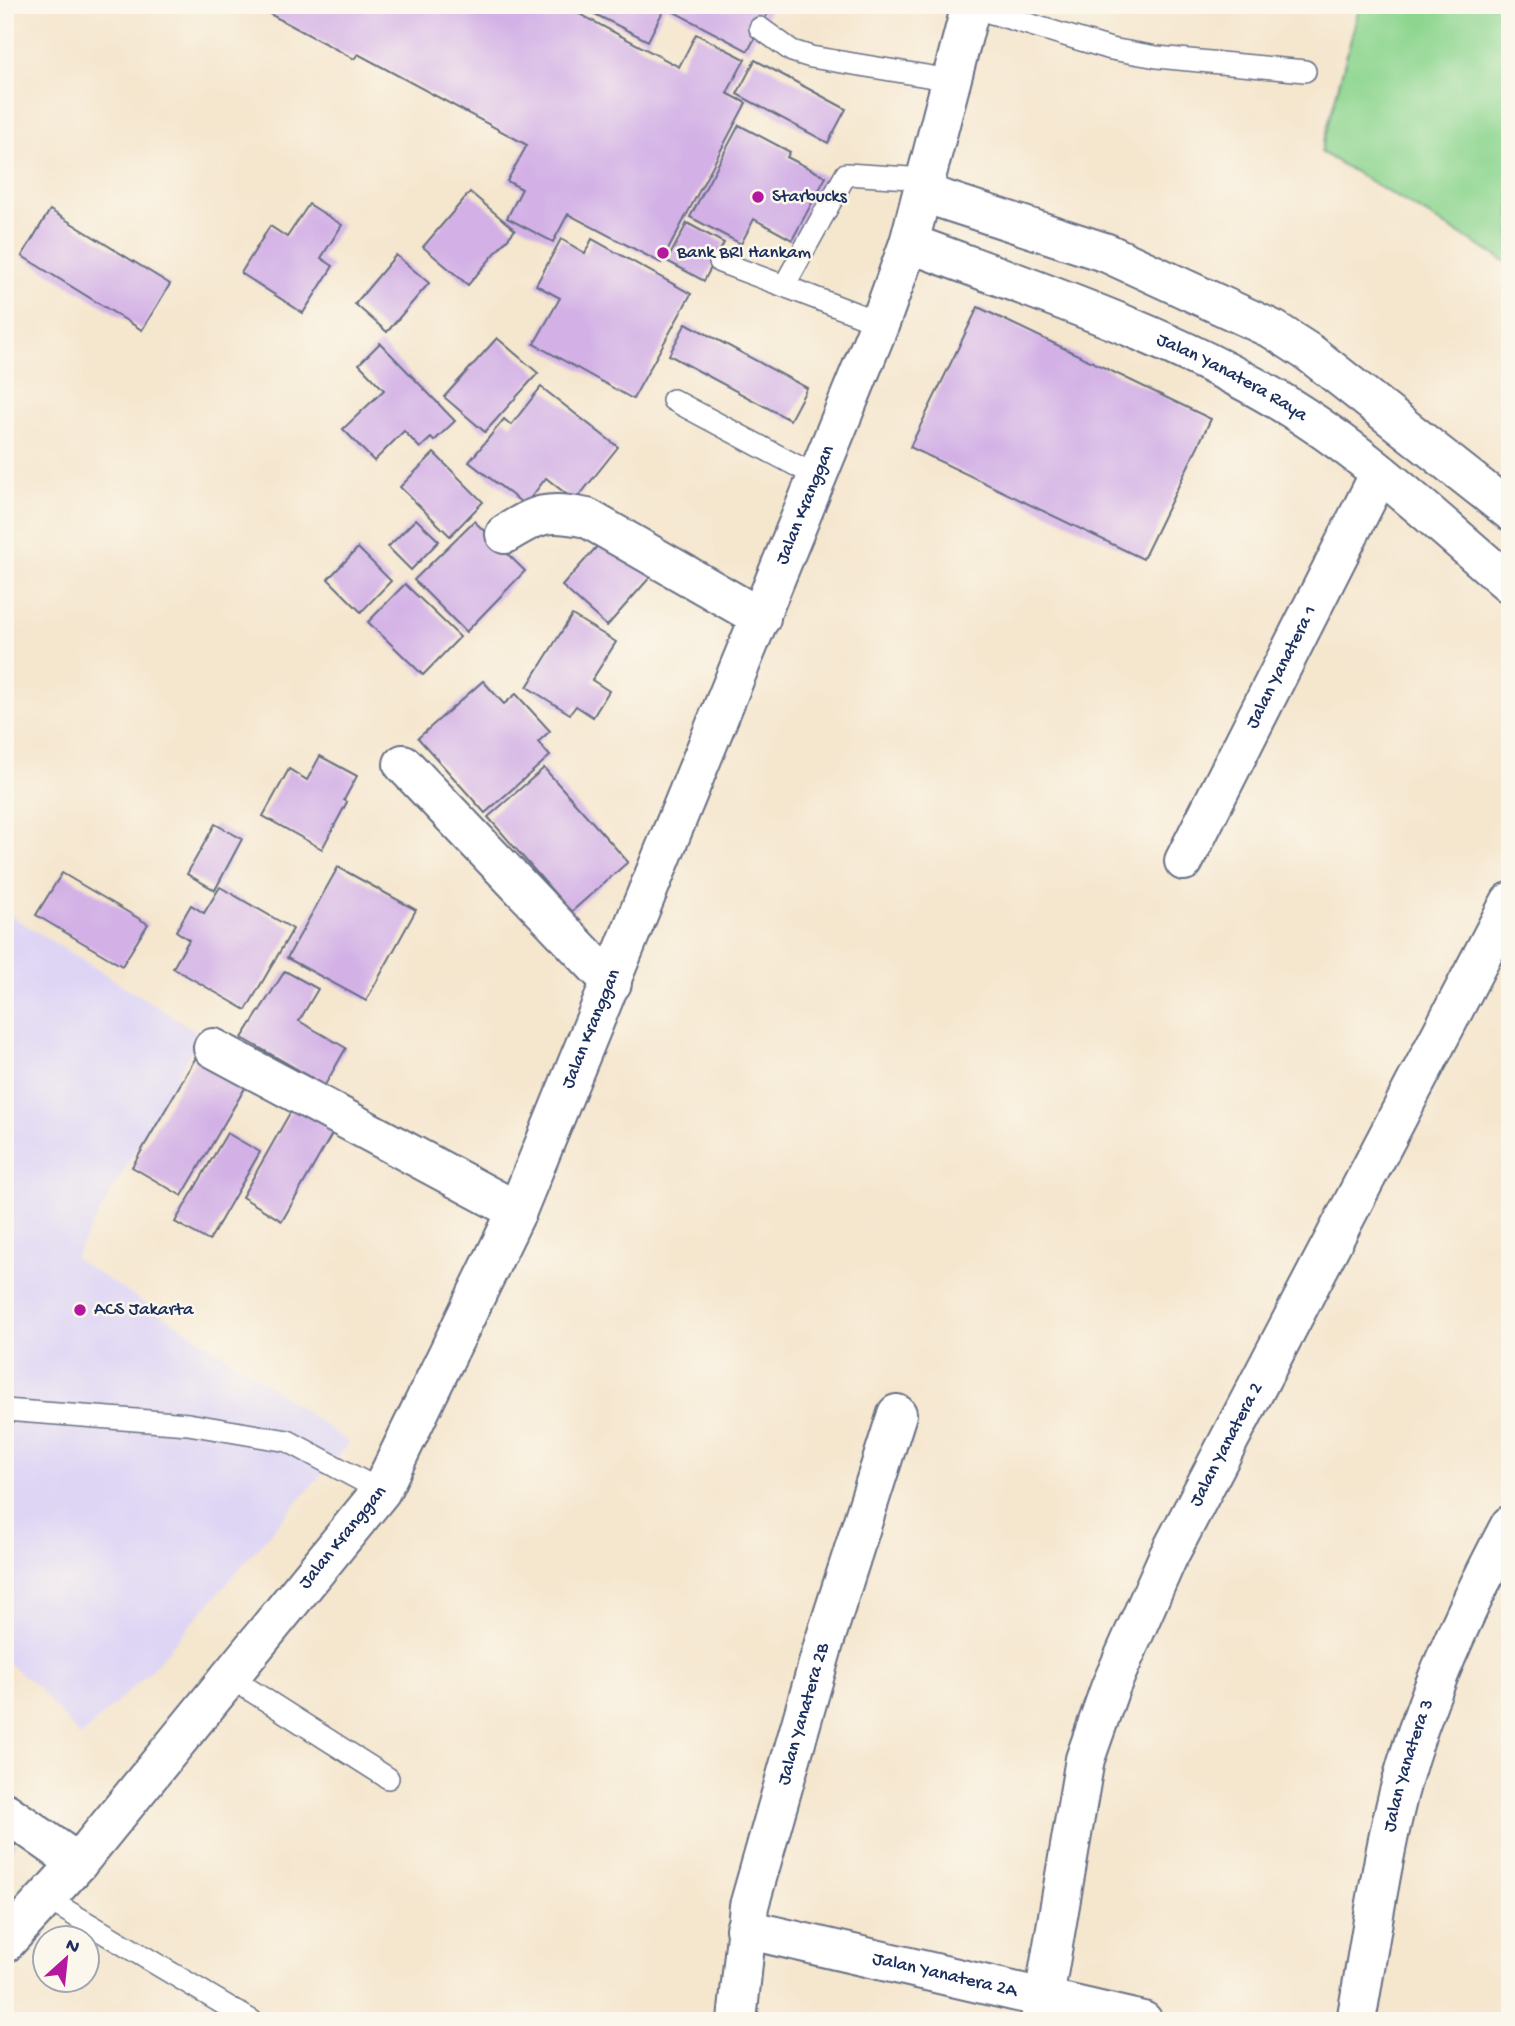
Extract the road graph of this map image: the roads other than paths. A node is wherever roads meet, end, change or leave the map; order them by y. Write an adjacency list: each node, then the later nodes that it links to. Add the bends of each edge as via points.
1 (969, 6): 3 (lane, via 1111,49); 4 (street, Jalan Kranggan)
2 (760, 28): 4 (lane, via 792,51 811,57)
3 (1305, 71)
4 (951, 80): 5 (street, Jalan Kranggan)
5 (924, 186): 6 (street, Jalan Kranggan); 8 (street, via 1107,253); 9 (lane, via 846,174)
6 (909, 243): 10 (street, Jalan Kranggan); 11 (street, Jalan Yanatera Raya)
7 (720, 262): 9 (lane)
8 (1172, 282): 11 (street); 15 (street, via 1236,310 1311,354)
9 (784, 286): 10 (lane)
10 (880, 323): 14 (street, Jalan Kranggan)
11 (1146, 336): 13 (street, Jalan Yanatera Raya, via 1282,402)
12 (673, 400): 14 (lane)
13 (1380, 472): 17 (street, Jalan Yanatera Raya); 20 (street, Jalan Yanatera 1)
14 (818, 477): 18 (street, Jalan Kranggan)
15 (1510, 511)
16 (505, 534): 18 (street, via 535,515 563,513 587,518)
17 (1510, 584)
18 (761, 618): 22 (street, Jalan Kranggan)
19 (403, 764): 22 (street)
20 (1184, 861)
21 (1510, 902): 36 (street, Jalan Yanatera 2, via 1167,1559 1110,1688 1085,1759)
22 (612, 983): 24 (street, Jalan Kranggan)
23 (213, 1048): 24 (street)
24 (517, 1211): 27 (street, Jalan Kranggan)
25 (5, 1410): 27 (lane, via 188,1424 288,1441)
26 (897, 1414): 34 (street, Jalan Yanatera 2B, via 824,1643)
27 (381, 1491): 29 (street, Jalan Kranggan)
28 (1510, 1525): 40 (street, Jalan Yanatera 3, via 1477,1588 1415,1740 1392,1820)
29 (231, 1678): 30 (lane); 32 (street, Jalan Kranggan)
30 (388, 1778)
31 (5, 1812): 32 (street)
32 (78, 1863): 33 (street, Jalan Kranggan)
33 (47, 1899): 35 (street, Jalan Kranggan); 37 (lane)
34 (745, 1929): 36 (street, Jalan Yanatera 2A); 38 (street, Jalan Yanatera 2B)
35 (5, 1943)
36 (1041, 2009): 39 (street, Jalan Yanatera 2A)
37 (253, 2021)
38 (737, 2021)
39 (1143, 2021)
40 (1356, 2021)

